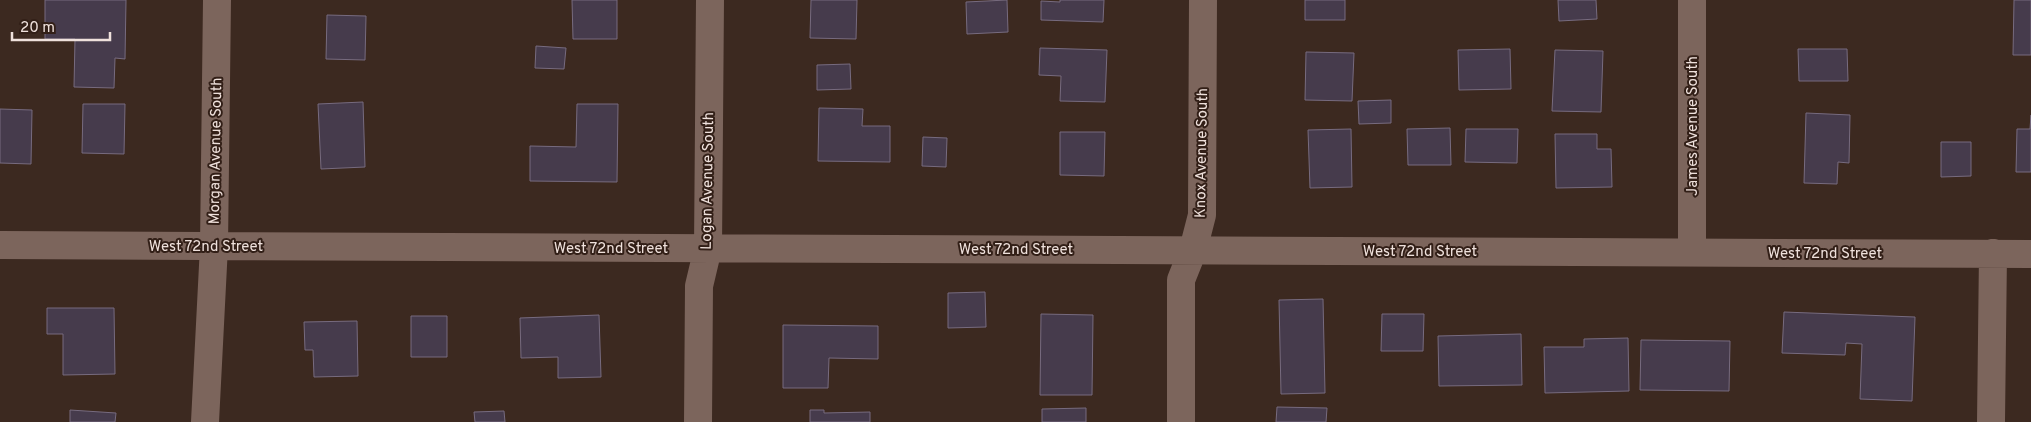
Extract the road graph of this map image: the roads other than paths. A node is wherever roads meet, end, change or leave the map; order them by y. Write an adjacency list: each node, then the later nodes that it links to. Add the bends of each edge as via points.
1 (217, 0): 6 (street, Morgan Avenue South)
2 (710, 0): 7 (street, Logan Avenue South)
3 (1203, 0): 8 (street, Knox Avenue South, via 1202,216)
4 (1692, 0): 9 (street, James Avenue South)
5 (0, 246): 6 (street, West 72nd Street)
6 (214, 246): 7 (street, West 72nd Street); 12 (street, Morgan Avenue South)
7 (708, 248): 8 (street, West 72nd Street); 13 (street, Logan Avenue South, via 699,286)
8 (1193, 250): 9 (street, West 72nd Street); 14 (street, Knox Avenue South, via 1181,280)
9 (1692, 252): 10 (street, West 72nd Street)
10 (1993, 254): 11 (street, West 72nd Street); 15 (street)
11 (2031, 254)
12 (205, 422)
13 (698, 422)
14 (1181, 422)
15 (1991, 422)

